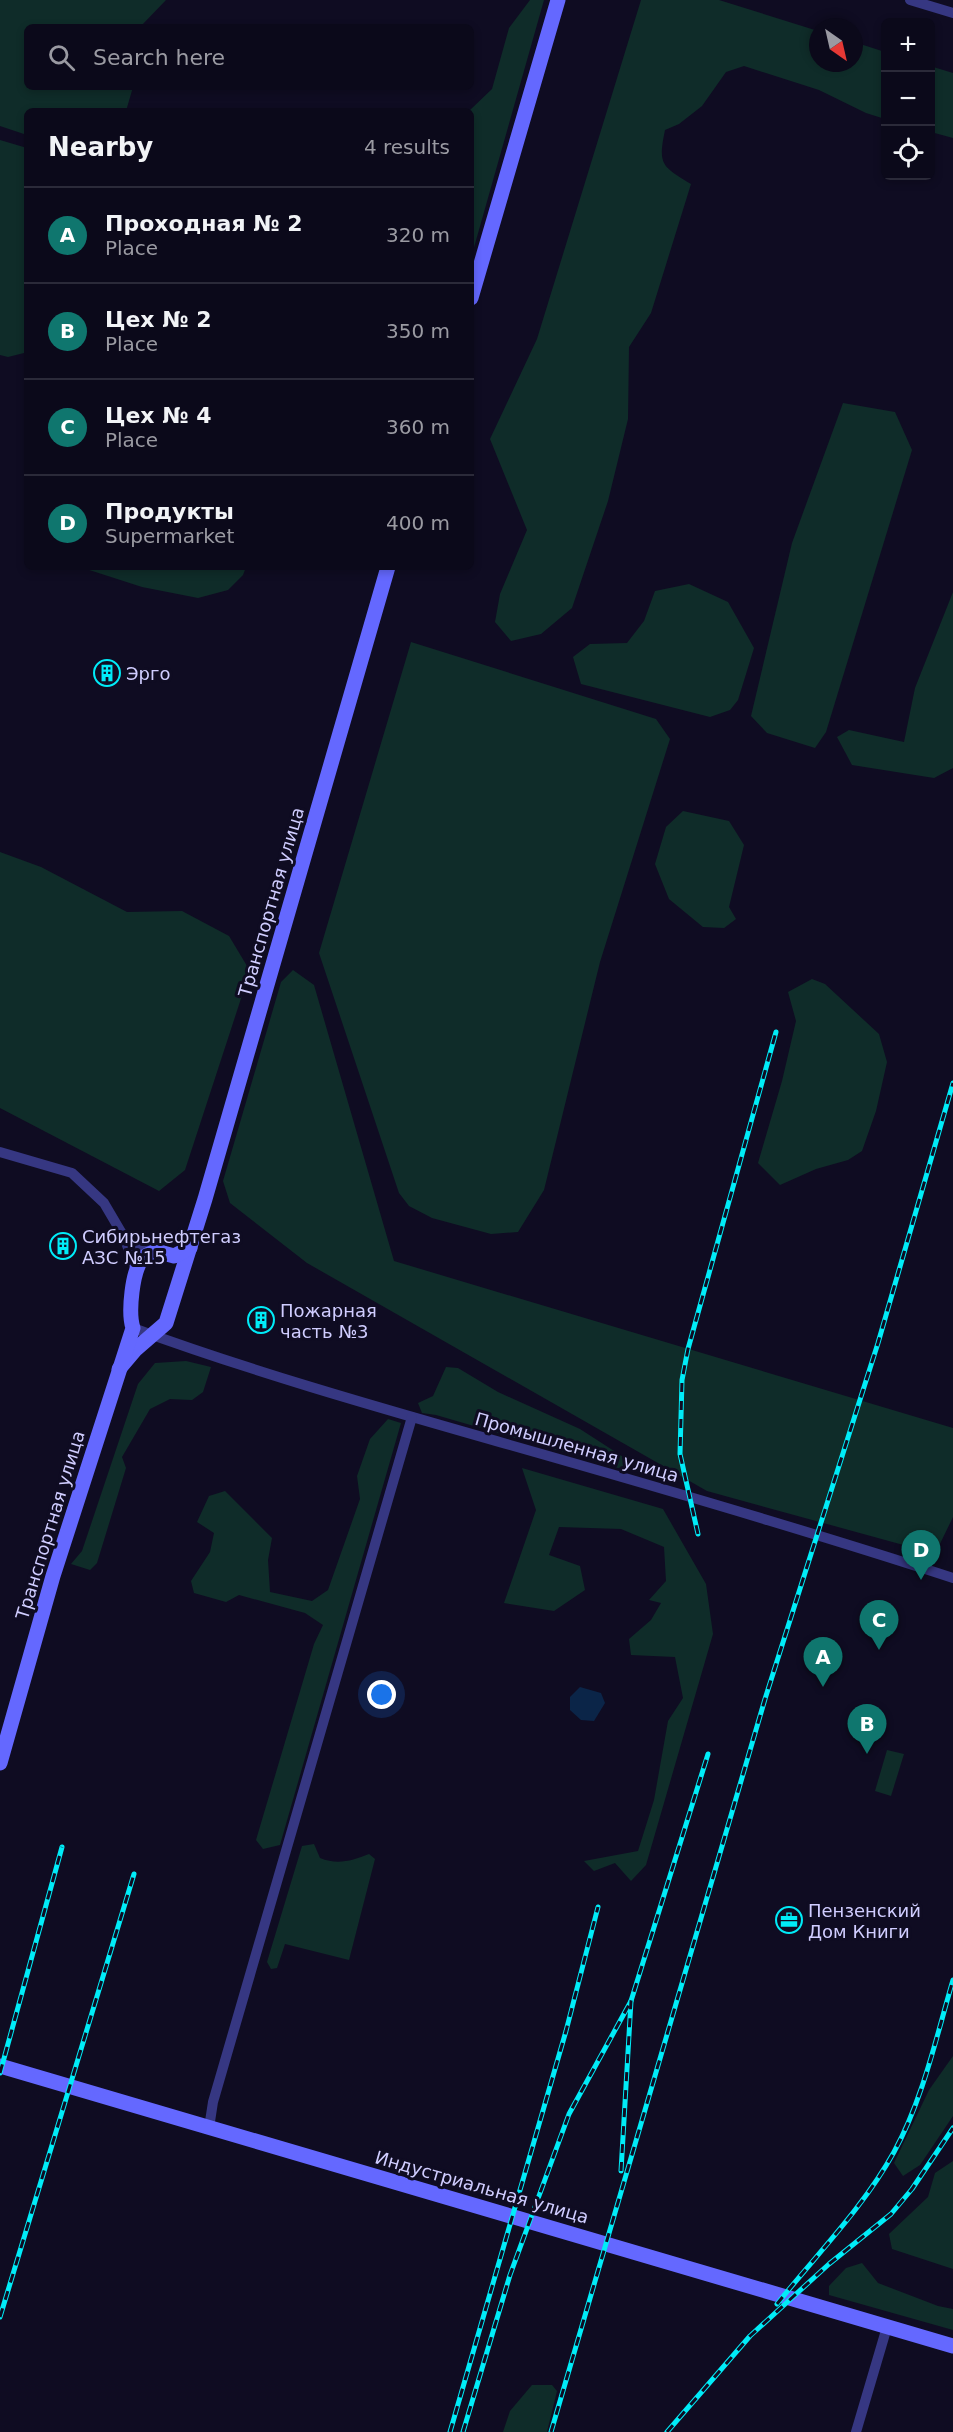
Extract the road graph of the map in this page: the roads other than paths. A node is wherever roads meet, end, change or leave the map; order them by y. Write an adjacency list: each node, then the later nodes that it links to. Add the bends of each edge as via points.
1 (558, 0): 4 (street)
2 (910, 0): 3 (street)
3 (953, 13)
4 (474, 288)
5 (387, 570): 8 (street, Транспортная улица)
6 (0, 1152): 7 (street, via 72,1173 104,1203)
7 (124, 1237): 9 (street); 11 (street)
8 (190, 1248): 10 (street); 12 (street, Транспортная улица)
9 (156, 1251): 10 (street); 11 (street, via 143,1258)
10 (174, 1256): 12 (street)
11 (136, 1270): 14 (street, Транспортная улица, via 130,1318)
12 (182, 1271): 13 (street, Транспортная улица)
13 (166, 1323): 15 (street); 16 (street)
14 (133, 1328): 15 (street, Промышленная улица); 17 (street, Транспортная улица)
15 (153, 1335): 16 (street, Промышленная улица); 17 (street)
16 (192, 1349): 18 (street, Промышленная улица)
17 (119, 1369): 20 (street, Транспортная улица, via 52,1576)
18 (412, 1417): 19 (street, Промышленная улица); 22 (street, via 213,2102)
19 (953, 1578)
20 (0, 1762)
21 (0, 2066): 22 (street, Индустриальная улица)
22 (209, 2127): 23 (street, Индустриальная улица)
23 (887, 2327): 24 (street, Индустриальная улица); 25 (street)
24 (953, 2346)
25 (856, 2432)

